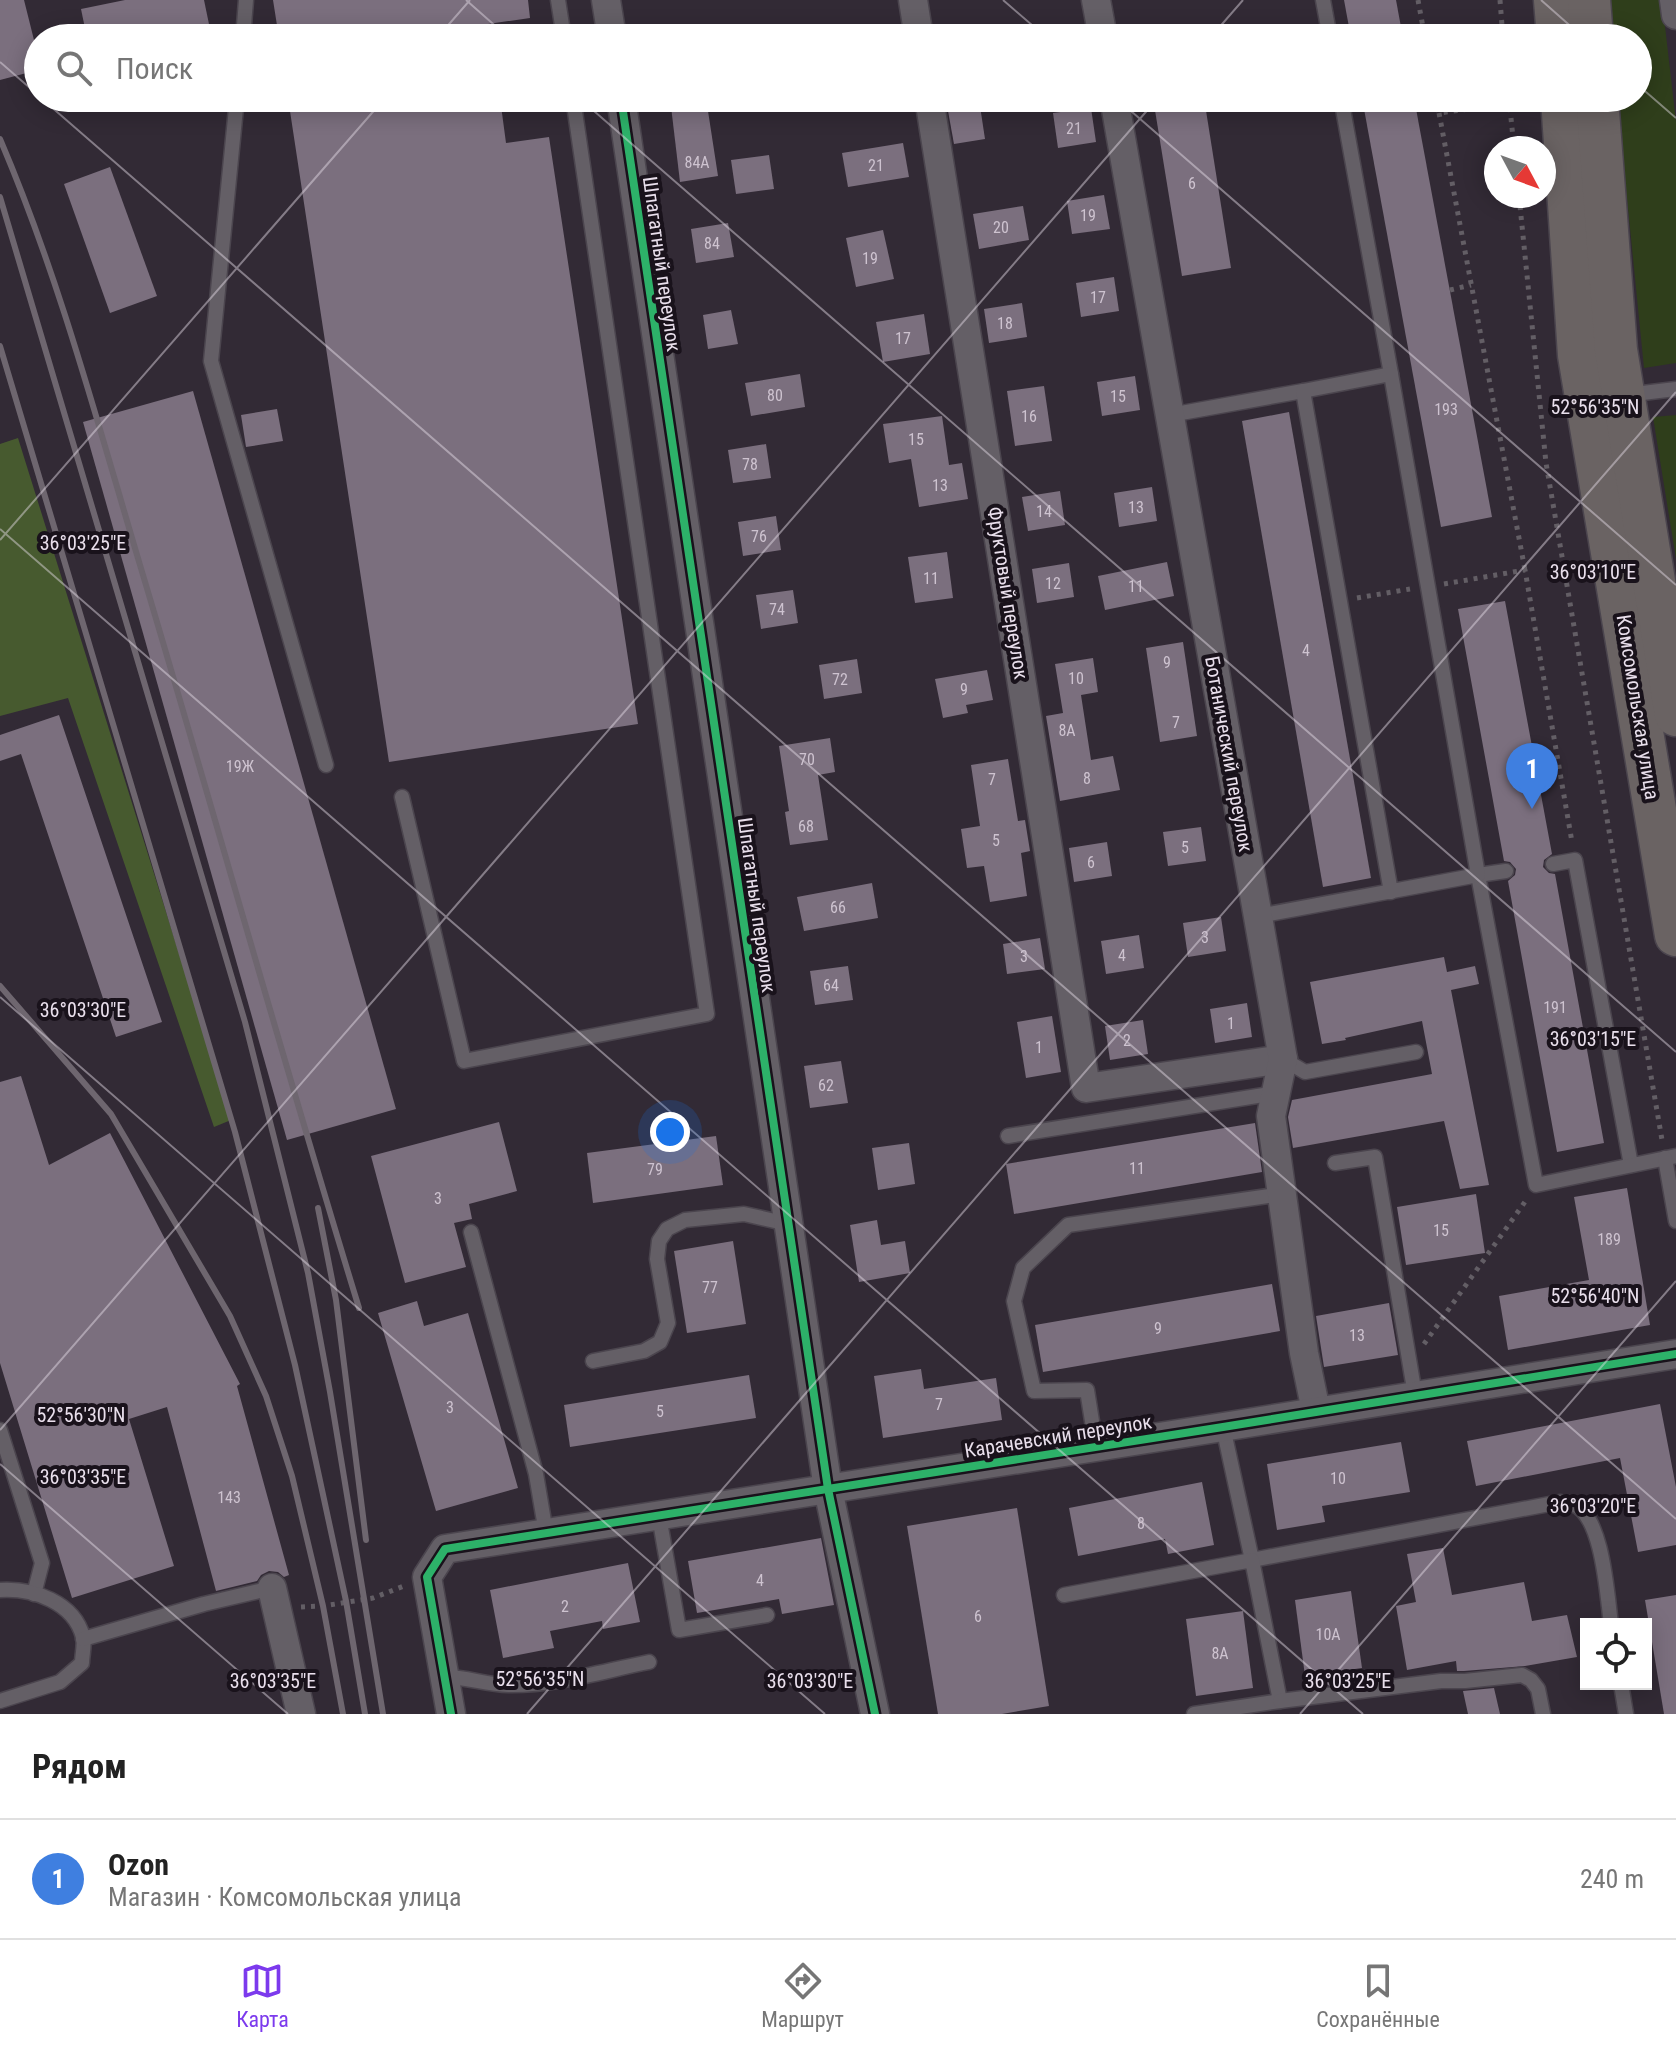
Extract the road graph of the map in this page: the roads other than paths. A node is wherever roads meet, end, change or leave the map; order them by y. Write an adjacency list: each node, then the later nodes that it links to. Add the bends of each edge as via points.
1 (246, 0): 11 (lane)
2 (558, 0): 12 (lane)
3 (606, 0): 13 (street)
4 (913, 0): 14 (street)
5 (1096, 0): 15 (street)
6 (1323, 0): 16 (lane)
7 (1555, 0): 17 (main road)
8 (1589, 0): 18 (main road)
9 (1674, 0): 10 (street)
10 (1676, 15)
11 (244, 24)
12 (562, 24)
13 (610, 24)
14 (917, 24)
15 (1100, 24)
16 (1327, 24)
17 (1557, 24)
18 (1591, 24)
19 (236, 112): 33 (lane, via 211,361)
20 (575, 112): 34 (lane, via 707,1014 464,1061)
21 (623, 112): 50 (street, Шпагатный переулок)
22 (931, 112): 42 (street, Фруктовый переулок, via 1086,1088)
23 (1116, 112): 31 (street, Ботанический переулок)
24 (1344, 112): 27 (lane)
25 (1563, 112): 40 (main road, Комсомольская улица, via 1579,355)
26 (1598, 112): 30 (main road, Комсомольская улица)
27 (1391, 374): 29 (lane); 37 (lane)
28 (1676, 389): 30 (lane)
29 (1303, 391): 31 (lane); 38 (lane)
30 (1622, 395): 32 (main road, Комсомольская улица)
31 (1170, 415): 39 (street, Ботанический переулок)
32 (1676, 715)
33 (326, 765)
34 (402, 797)
35 (1553, 864): 47 (lane, via 1575,860)
36 (1506, 871): 37 (lane)
37 (1478, 875): 38 (lane); 47 (lane, via 1536,1185)
38 (1391, 892): 39 (lane)
39 (1258, 916): 42 (street, Ботанический переулок)
40 (1676, 935)
41 (1416, 1052): 42 (lane, via 1305,1072)
42 (1283, 1059): 43 (street, Ботанический переулок)
43 (1276, 1093): 44 (lane); 48 (street, Ботанический переулок, via 1271,1116)
44 (1008, 1136)
45 (1670, 1157): 47 (lane); 49 (lane)
46 (1335, 1163): 54 (lane, via 1375,1157)
47 (1631, 1165)
48 (1282, 1194): 55 (street, Ботанический переулок); 58 (lane, via 1068,1225 1023,1268 1014,1301 1034,1391 1087,1390)
49 (1676, 1221)
50 (788, 1224): 53 (lane, via 744,1214 685,1220 667,1229 657,1259 668,1323 660,1342 644,1351); 59 (street, Шпагатный переулок)
51 (471, 1232): 61 (lane, via 536,1474)
52 (1676, 1354): 54 (street, Карачевский переулок)
53 (593, 1361)
54 (1415, 1395): 55 (street, Карачевский переулок)
55 (1316, 1411): 56 (street, Карачевский переулок)
56 (1223, 1427): 58 (street, Карачевский переулок); 62 (lane)
57 (0, 1430): 64 (lane, via 42,1563)
58 (1096, 1446): 59 (street, Карачевский переулок)
59 (828, 1489): 60 (street, Карачевский переулок); 77 (street, Шпагатный переулок)
60 (659, 1516): 61 (street, Карачевский переулок); 67 (lane, via 679,1630)
61 (546, 1533): 71 (street, Карачевский переулок, via 445,1549 427,1577)
62 (1252, 1560): 65 (lane); 68 (lane, via 1560,1502 1573,1504 1589,1518 1597,1536); 74 (lane)
63 (0, 1590): 64 (lane)
64 (34, 1594): 69 (lane, via 72,1614)
65 (1064, 1595)
66 (274, 1598): 69 (lane, via 204,1604); 75 (street)
67 (767, 1615)
68 (1610, 1618)
69 (83, 1639): 73 (lane, via 82,1663 60,1682)
70 (649, 1662): 71 (lane, via 505,1686)
71 (446, 1677): 76 (street)
72 (1622, 1690): 80 (lane)
73 (0, 1701)
74 (1280, 1701): 78 (lane); 79 (lane, via 1522,1675 1538,1689)
75 (301, 1714)
76 (451, 1714)
77 (875, 1714)
78 (1194, 1714)
79 (1543, 1714)
80 (1626, 1714)

